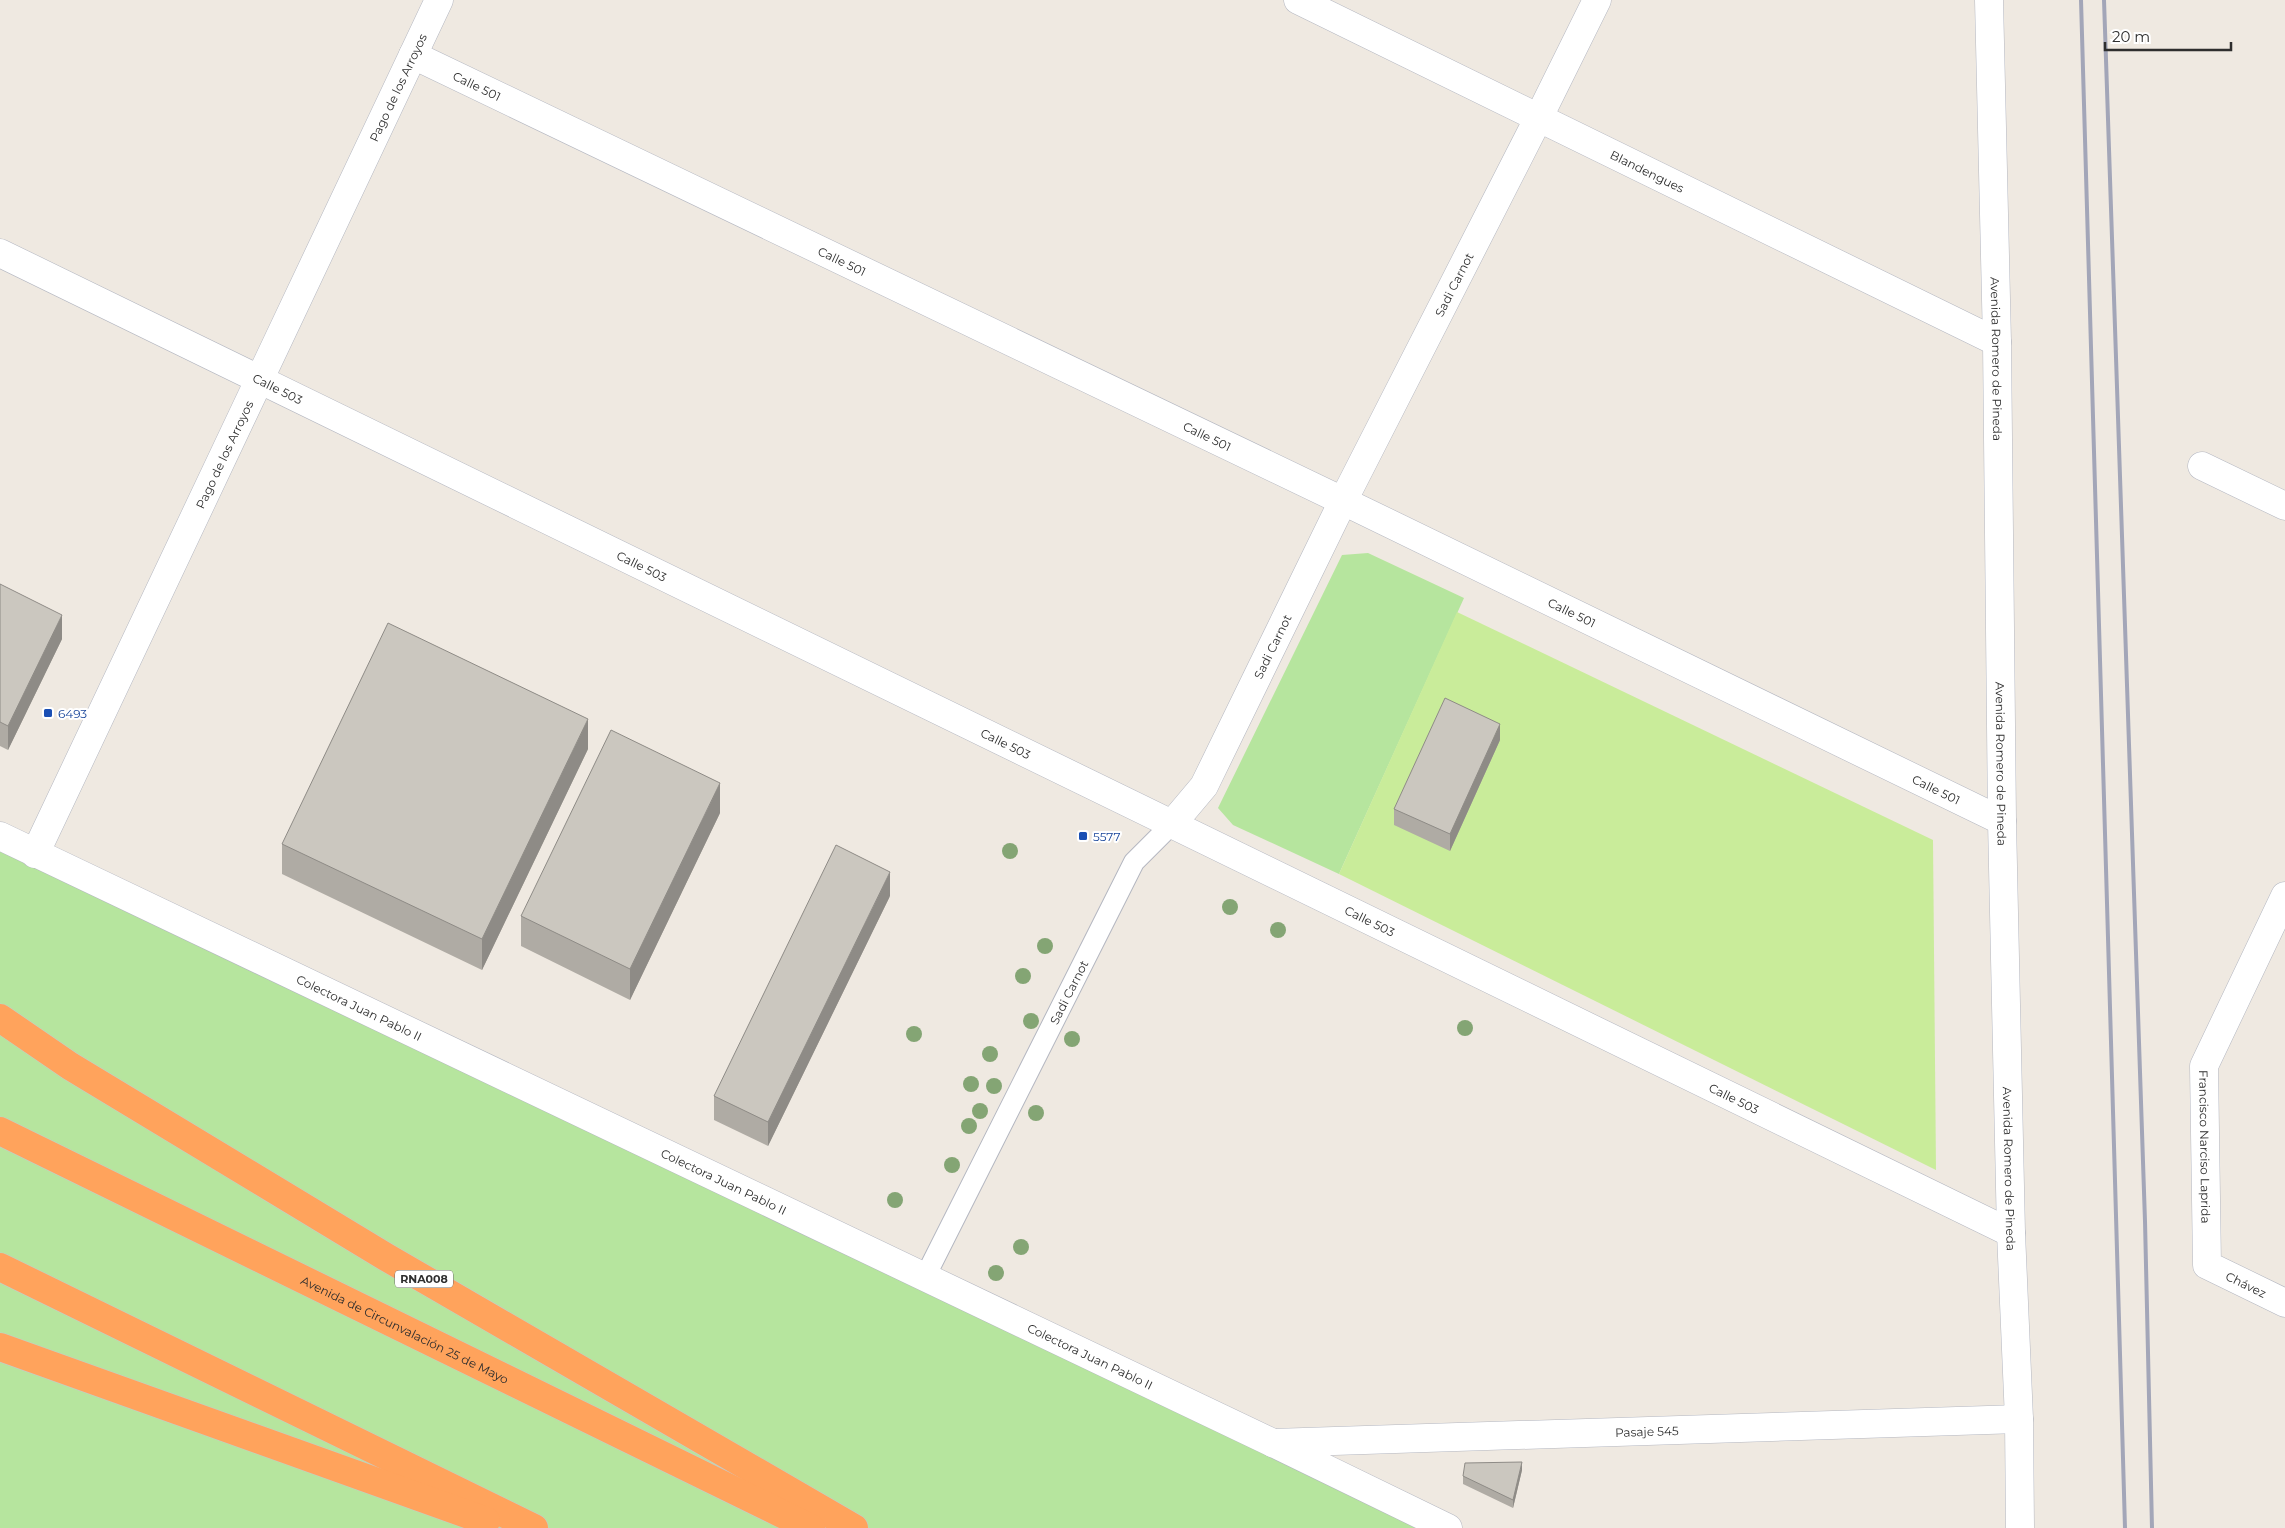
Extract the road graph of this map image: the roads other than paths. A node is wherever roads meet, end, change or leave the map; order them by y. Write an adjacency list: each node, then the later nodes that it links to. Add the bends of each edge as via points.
1 (438, 0): 5 (street, Pago de los Arroyos)
2 (1298, 0): 6 (street, Blandengues)
3 (1597, 0): 6 (street, Sadi Carnot)
4 (1989, 0): 8 (street, Avenida Romero de Pineda)
5 (413, 55): 9 (street, Pago de los Arroyos); 11 (street, Calle 501)
6 (1539, 117): 8 (street, Blandengues); 11 (street, Sadi Carnot)
7 (0, 253): 9 (street, Calle 503)
8 (1997, 342): 13 (street, Avenida Romero de Pineda)
9 (260, 380): 14 (street, Calle 503); 16 (street, Pago de los Arroyos)
10 (2202, 466): 12 (street)
11 (1344, 501): 13 (street, Calle 501); 14 (street, Sadi Carnot, via 1204,786)
12 (2285, 506)
13 (2002, 821): 20 (street, Avenida Romero de Pineda)
14 (1172, 824): 20 (street, Calle 503); 23 (lane, Sadi Carnot, via 1134,862)
15 (0, 836): 16 (street, Colectora Juan Pablo II)
16 (35, 854): 23 (street, Colectora Juan Pablo II)
17 (2285, 896): 21 (street, Francisco Narciso Laprida, via 2204,1066)
18 (0, 1018): 31 (highway, RNA008, via 70,1066 386,1257)
19 (0, 1132): 30 (highway, Avenida de Circunvalación 25 de Mayo)
20 (2011, 1233): 26 (street, Avenida Romero de Pineda)
21 (2207, 1265): 24 (street, Chávez)
22 (0, 1267): 29 (highway)
23 (925, 1277): 27 (street, Colectora Juan Pablo II)
24 (2285, 1303)
25 (0, 1347): 28 (highway)
26 (2019, 1419): 27 (street, Pasaje 545); 33 (street, Avenida Romero de Pineda)
27 (1273, 1443): 32 (street, Colectora Juan Pablo II)
28 (504, 1528)
29 (534, 1528)
30 (811, 1528)
31 (854, 1528)
32 (1448, 1528)
33 (2020, 1528)

